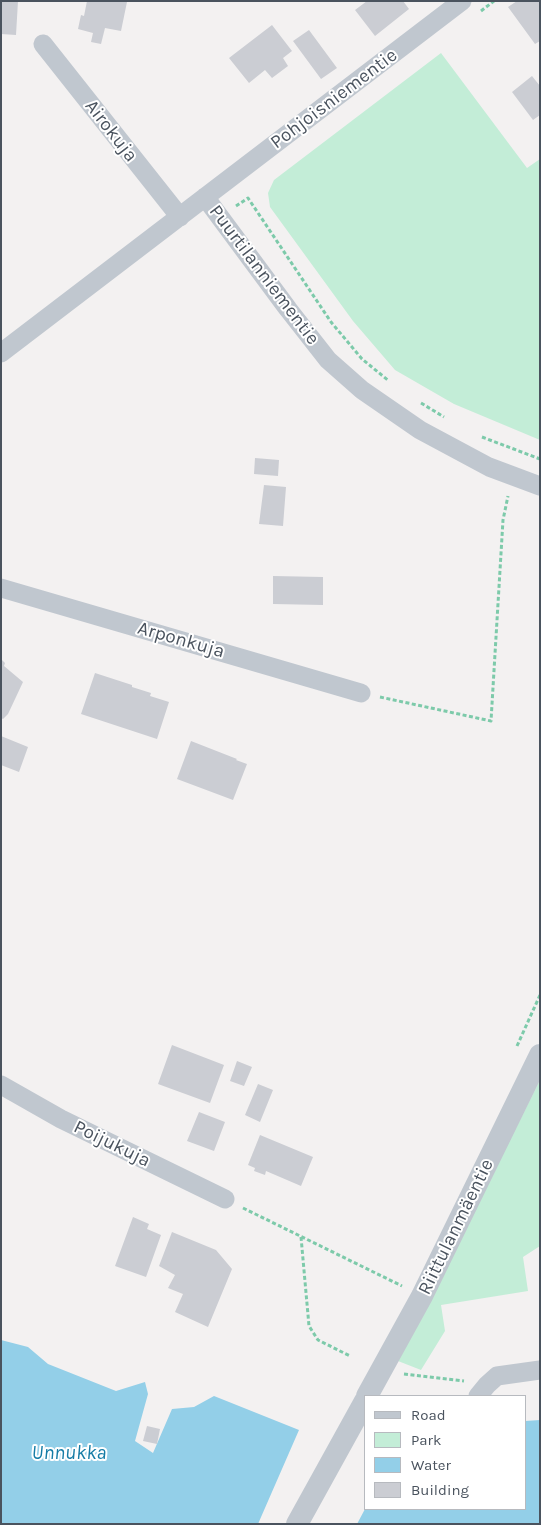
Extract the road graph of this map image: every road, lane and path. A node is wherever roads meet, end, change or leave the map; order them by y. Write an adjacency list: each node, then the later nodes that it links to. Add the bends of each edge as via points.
1 (462, 1): 3 (street, Pohjoisniementie)
2 (43, 44): 4 (street, Airokuja)
3 (205, 197): 4 (street, Puurtilanniementie); 6 (street, Puurtilanniementie, via 328,360 362,390 420,430)
4 (180, 217): 5 (street, Puurtilanniementie)
5 (1, 353)
6 (512, 476): 7 (street, Puurtilanniementie); 9 (path, via 503,520 491,721)
7 (540, 486)
8 (1, 588): 9 (street, Arponkuja)
9 (361, 692)
10 (540, 1055): 14 (street, Riittulanmäentie)
11 (1, 1085): 12 (street, Poijukuja, via 61,1119)
12 (226, 1199): 13 (path)
13 (301, 1236): 14 (path); 15 (path, via 309,1326 318,1340)
14 (422, 1296): 19 (street, Riittulanmäentie)
15 (350, 1356)
16 (540, 1370): 18 (street)
17 (401, 1373): 18 (path, via 465,1381)
18 (497, 1376): 20 (street)
19 (368, 1395)
20 (479, 1395)
21 (364, 1403): 22 (street)
22 (297, 1524)

